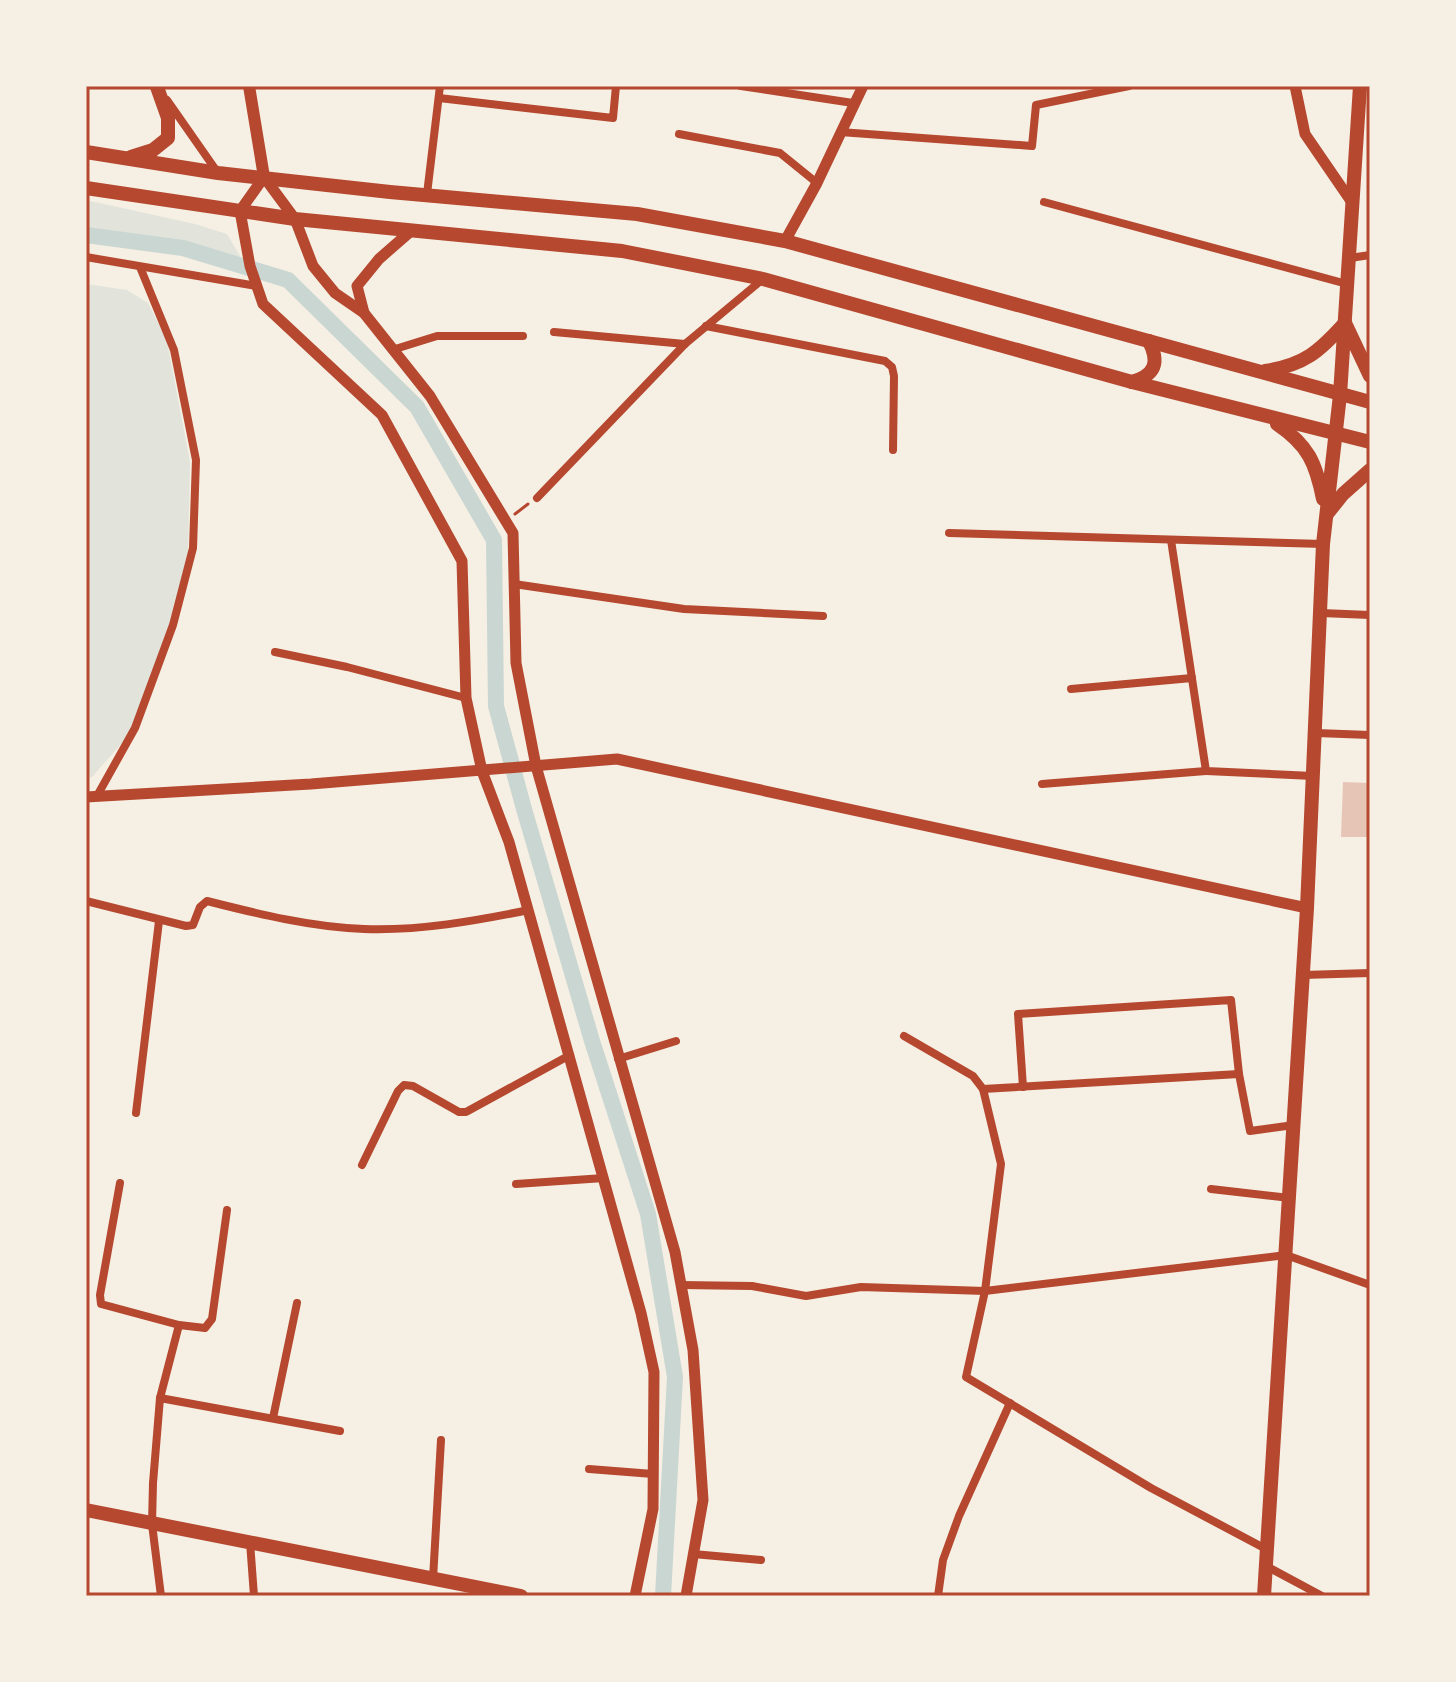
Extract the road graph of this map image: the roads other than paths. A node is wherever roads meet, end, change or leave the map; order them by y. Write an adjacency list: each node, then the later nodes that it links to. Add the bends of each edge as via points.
1 (157, 86): 16 (main road, via 168,118 168,138 153,150); 17 (street)
2 (249, 86): 18 (main road)
3 (440, 86): 10 (street)
4 (616, 86): 10 (street, via 613,118)
5 (741, 86): 11 (street)
6 (863, 86): 11 (street)
7 (1129, 86): 13 (street, via 1036,105 1032,146)
8 (1295, 86): 23 (street, via 1305,134)
9 (1360, 86): 12 (main road)
10 (439, 98): 21 (street)
11 (853, 103): 13 (street)
12 (1364, 107): 23 (main road)
13 (840, 132): 19 (street)
14 (679, 134): 19 (street, via 780,153)
15 (86, 152): 16 (main road)
16 (125, 159): 17 (main road)
17 (218, 173): 18 (main road)
18 (264, 177): 21 (main road); 24 (street); 25 (street)
19 (817, 183): 27 (street)
20 (86, 188): 24 (main road)
21 (427, 194): 27 (main road, via 637,214)
22 (1044, 202): 33 (street)
23 (1354, 204): 30 (main road)
24 (240, 211): 25 (main road); 34 (street)
25 (295, 219): 26 (main road); 35 (street, via 313,266 335,293)
26 (411, 231): 32 (main road, via 622,251); 35 (street, via 357,286)
27 (785, 241): 40 (main road)
28 (1370, 255): 30 (street)
29 (86, 257): 31 (street)
30 (1350, 258): 33 (main road)
31 (140, 267): 34 (street); 73 (street, via 174,350 196,460 193,548 173,625 135,728)
32 (763, 279): 37 (street); 45 (main road)
33 (1348, 284): 36 (main road)
34 (257, 286): 65 (street, via 263,304 382,415 462,561)
35 (364, 313): 42 (street)
36 (1345, 323): 43 (main road, via 1307,360); 44 (main road); 46 (main road)
37 (706, 326): 41 (street); 51 (street, via 885,361 894,376)
38 (554, 332): 41 (street)
39 (523, 336): 42 (street, via 437,336)
40 (1149, 341): 43 (main road); 45 (main road, via 1154,368)
41 (685, 344): 53 (street)
42 (392, 350): 58 (street, via 430,396 513,533)
43 (1260, 372): 46 (main road)
44 (1370, 376)
45 (1132, 382): 48 (main road)
46 (1340, 395): 47 (main road); 49 (main road)
47 (1370, 402)
48 (1268, 418): 49 (main road); 54 (main road, via 1296,437 1308,453 1318,473)
49 (1335, 434): 50 (main road); 54 (main road)
50 (1370, 442)
51 (893, 450)
52 (1370, 470): 54 (main road)
53 (537, 498)
54 (1326, 515): 57 (main road)
55 (949, 533): 56 (street)
56 (1171, 540): 57 (street); 63 (street)
57 (1323, 544): 59 (main road)
58 (514, 584): 61 (street, via 684,609); 68 (street, via 516,663)
59 (1321, 613): 60 (street); 66 (main road)
60 (1370, 615)
61 (823, 616)
62 (275, 652): 65 (street)
63 (1192, 678): 64 (street); 70 (street)
64 (1071, 689)
65 (466, 698): 69 (street)
66 (1316, 733): 67 (street); 71 (main road)
67 (1370, 735)
68 (536, 766): 69 (street); 75 (street, via 617,759); 83 (street)
69 (482, 771): 73 (street); 76 (street)
70 (1206, 771): 71 (street); 72 (street)
71 (1313, 776): 75 (main road)
72 (1042, 784)
73 (91, 796)
74 (86, 901): 77 (street)
75 (1307, 908): 79 (main road)
76 (529, 910): 77 (street, via 457,923 364,929 292,921 207,901 193,925); 82 (street)
77 (159, 921): 87 (street)
78 (1370, 973): 79 (street)
79 (1303, 975): 88 (main road)
80 (904, 1036): 86 (street, via 973,1076)
81 (676, 1041): 83 (street)
82 (570, 1055): 89 (street, via 466,1112 404,1085); 90 (street)
83 (618, 1059): 97 (street)
84 (1239, 1074): 85 (street); 85 (street, via 1231,1000 1018,1014); 88 (street, via 1250,1131)
85 (1023, 1087): 86 (street)
86 (983, 1089): 99 (street, via 1001,1164)
87 (136, 1113)
88 (1294, 1125): 94 (main road)
89 (362, 1165)
90 (604, 1178): 92 (street); 108 (street, via 654,1372)
91 (120, 1183): 101 (street, via 101,1304)
92 (516, 1184)
93 (1211, 1189): 94 (street)
94 (1290, 1198): 96 (main road)
95 (227, 1210): 101 (street, via 212,1319 205,1328)
96 (1286, 1255): 98 (street); 99 (street); 112 (main road)
97 (681, 1285): 99 (street, via 752,1286 806,1296 861,1287); 113 (street, via 693,1350 703,1500)
98 (1370, 1285)
99 (985, 1291): 103 (street, via 966,1377)
100 (297, 1303): 104 (street)
101 (179, 1325): 102 (street)
102 (160, 1398): 104 (street); 110 (street)
103 (1010, 1403): 112 (street); 122 (street, via 943,1560)
104 (273, 1418): 105 (street)
105 (340, 1431)
106 (441, 1440): 116 (street)
107 (589, 1469): 108 (street)
108 (653, 1474): 120 (street, via 653,1509)
109 (86, 1510): 110 (main road)
110 (152, 1524): 111 (main road); 117 (street)
111 (250, 1542): 116 (main road); 118 (street)
112 (1266, 1549): 115 (main road)
113 (693, 1554): 114 (street); 121 (street)
114 (761, 1560)
115 (1265, 1565): 123 (main road); 124 (street)
116 (433, 1579): 119 (main road)
117 (161, 1596)
118 (254, 1596)
119 (521, 1596)
120 (635, 1596)
121 (686, 1596)
122 (938, 1596)
123 (1264, 1596)
124 (1322, 1596)

